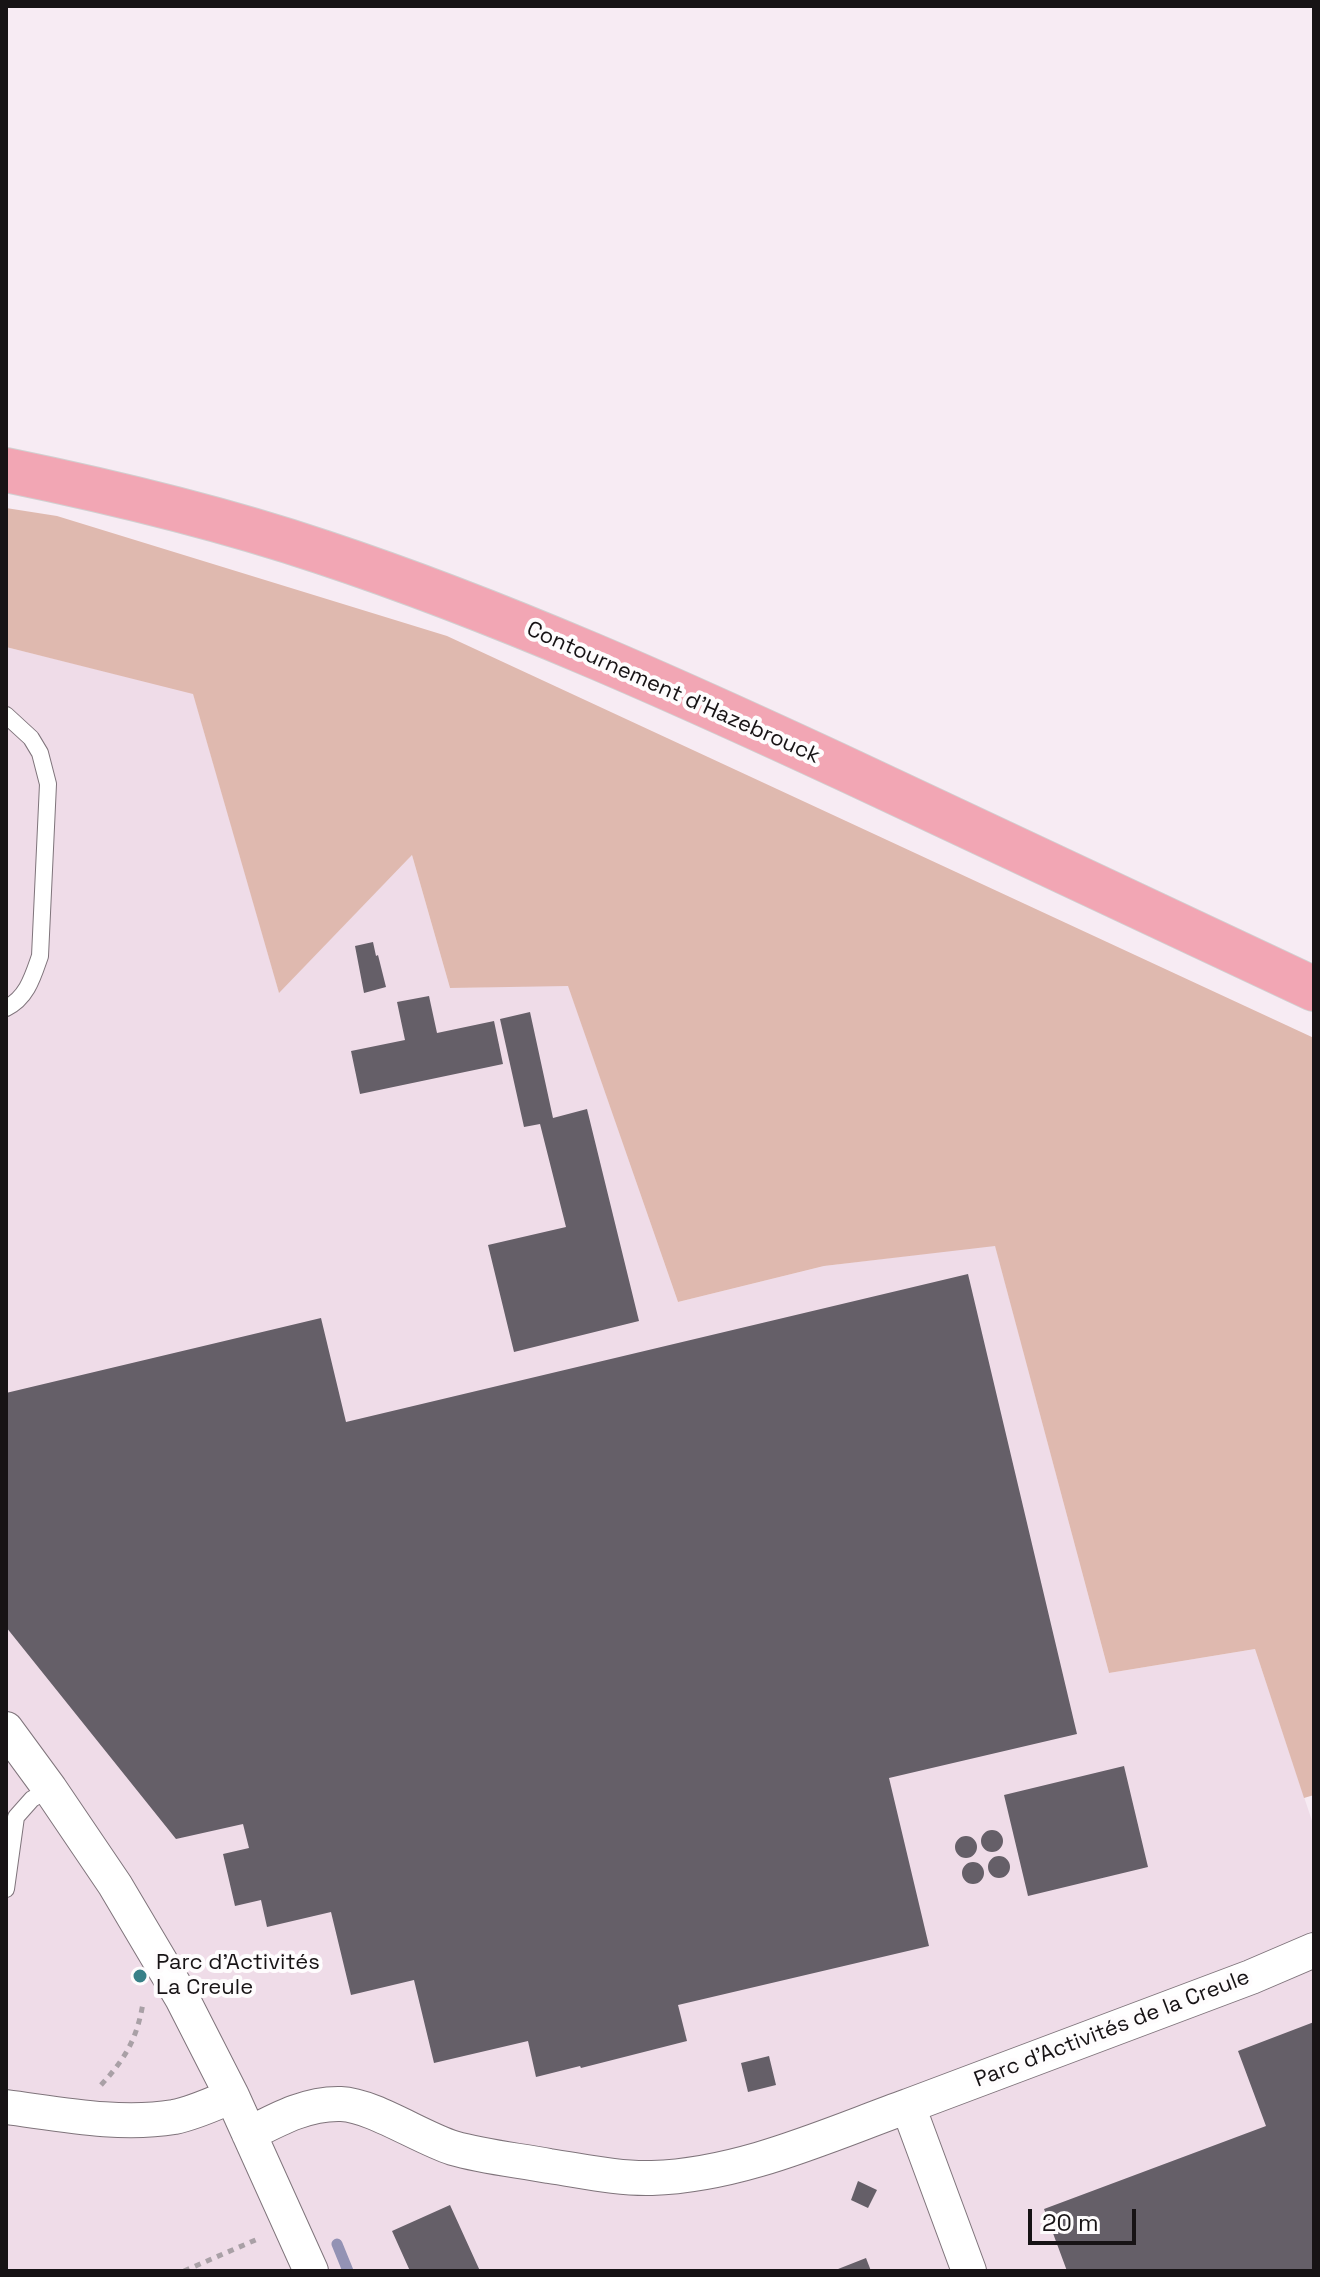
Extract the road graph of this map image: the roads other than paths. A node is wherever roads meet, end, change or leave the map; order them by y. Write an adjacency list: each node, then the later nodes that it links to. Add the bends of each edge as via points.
1 (6, 470): 3 (highway, Contournement d'Hazebrouck, via 266,534 527,629 736,718)
2 (6, 715): 4 (lane, via 31,738 48,784 40,956 24,994)
3 (1314, 989)
4 (6, 1008)
5 (6, 1729): 6 (street)
6 (50, 1789): 7 (lane, via 16,1817); 9 (street, via 140,1924)
7 (6, 1889)
8 (1314, 1950): 10 (street, Parc d'Activités de la Creule)
9 (232, 2096): 11 (street, via 175,2117 127,2120); 12 (street)
10 (908, 2106): 12 (street, Parc d'Activités de la Creule, via 757,2160 651,2178 453,2148 350,2105 304,2109); 14 (street)
11 (6, 2107)
12 (249, 2134): 13 (street)
13 (311, 2271)
14 (969, 2271)

